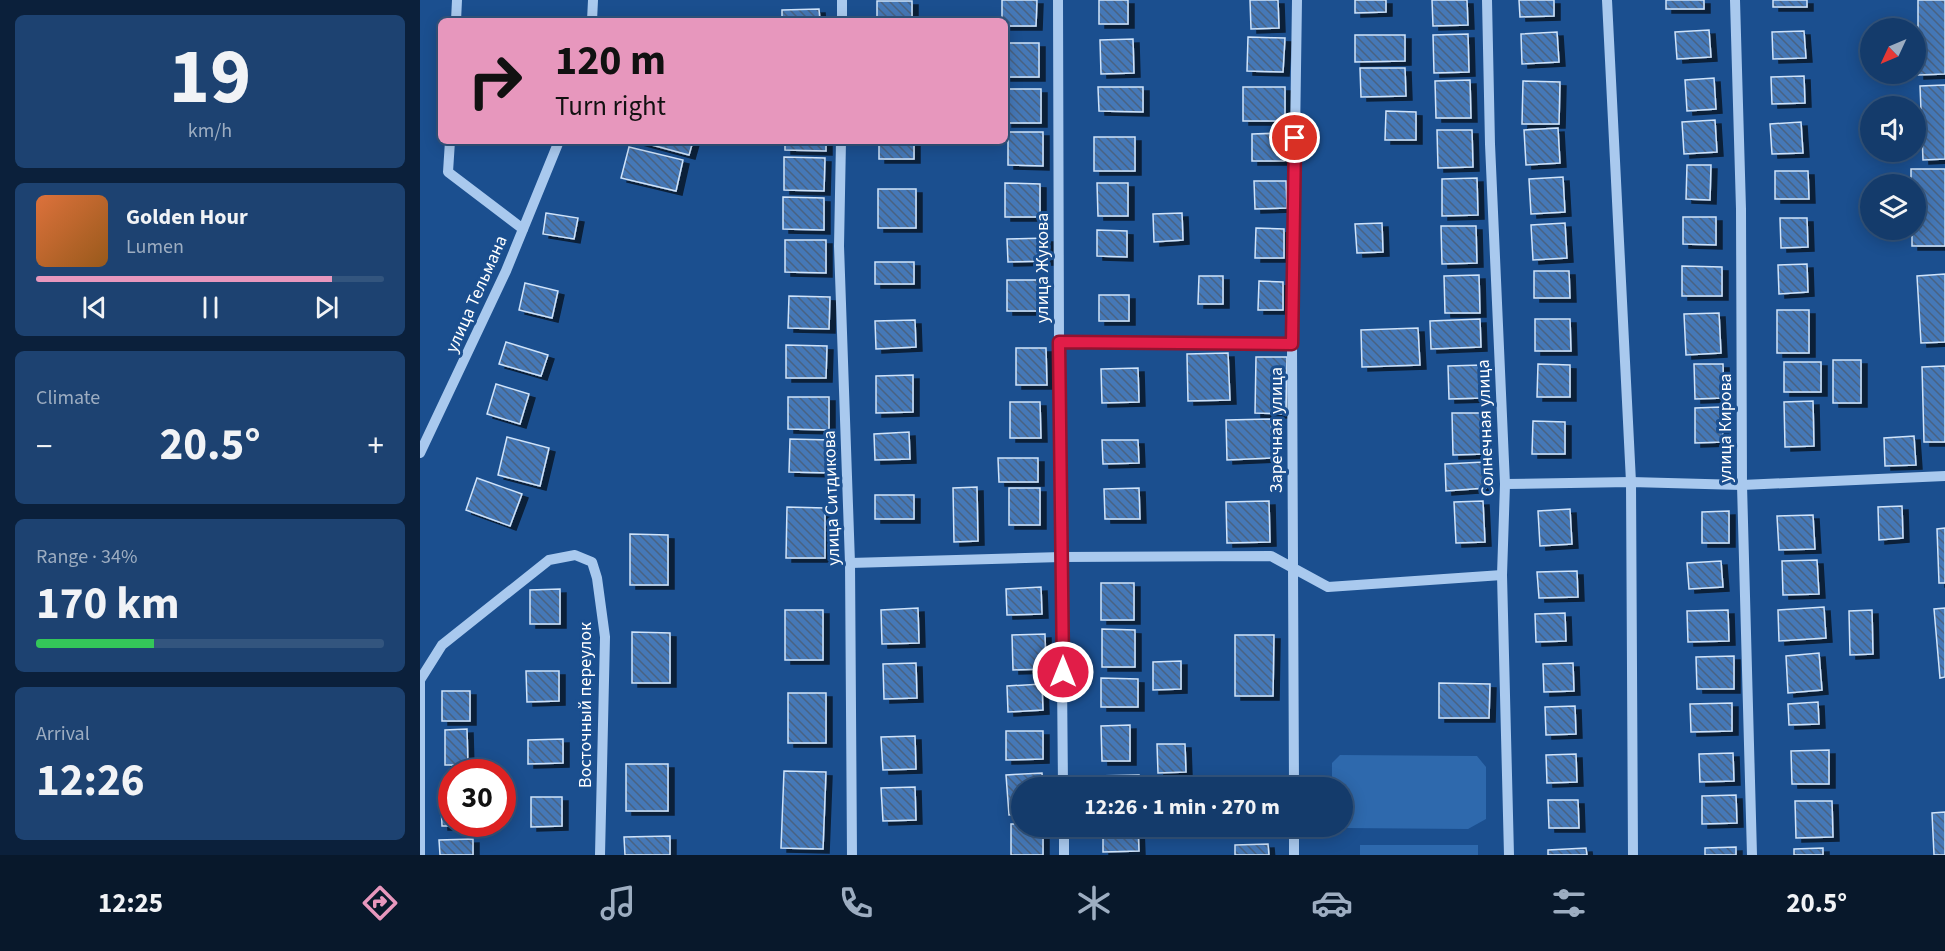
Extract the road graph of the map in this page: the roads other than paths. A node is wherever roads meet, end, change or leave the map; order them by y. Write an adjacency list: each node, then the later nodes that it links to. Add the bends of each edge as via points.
1 (457, 0): 9 (street)
2 (593, 0): 10 (street)
3 (843, 0): 11 (street)
4 (1058, 0): 16 (street, улица Жукова)
5 (1298, 0): 17 (street, Заречная улица)
6 (1487, 0): 21 (street, Солнечная улица)
7 (1607, 0): 20 (street)
8 (1735, 0): 22 (street, улица Кирова)
9 (456, 18)
10 (592, 18)
11 (842, 18)
12 (450, 144): 15 (street, улица Тельмана, via 448,172)
13 (558, 144): 15 (street)
14 (841, 144): 24 (street, улица Ситдикова, via 839,246)
15 (523, 229): 18 (street, улица Тельмана)
16 (1059, 342): 17 (street); 23 (street, улица Жукова)
17 (1292, 344): 25 (street, Заречная улица)
18 (420, 453)
19 (1945, 476): 22 (street)
20 (1631, 482): 21 (street); 22 (street); 38 (street)
21 (1505, 484): 26 (street, Солнечная улица)
22 (1742, 485): 39 (street, улица Кирова)
23 (1062, 557): 24 (street); 25 (street, via 1270,556); 28 (street, улица Жукова)
24 (850, 563): 34 (street, улица Ситдикова)
25 (1293, 567): 26 (street, via 1328,587); 29 (street, Заречная улица)
26 (1502, 574): 37 (street, Солнечная улица)
27 (420, 680): 32 (street); 33 (street, Восточный переулок, via 442,645 549,560 575,555 592,562 605,637)
28 (1063, 777)
29 (1294, 777)
30 (1064, 837): 35 (street)
31 (1294, 837): 36 (street)
32 (420, 855)
33 (600, 855)
34 (852, 855)
35 (1064, 855)
36 (1294, 855)
37 (1509, 855)
38 (1633, 855)
39 (1752, 855)

